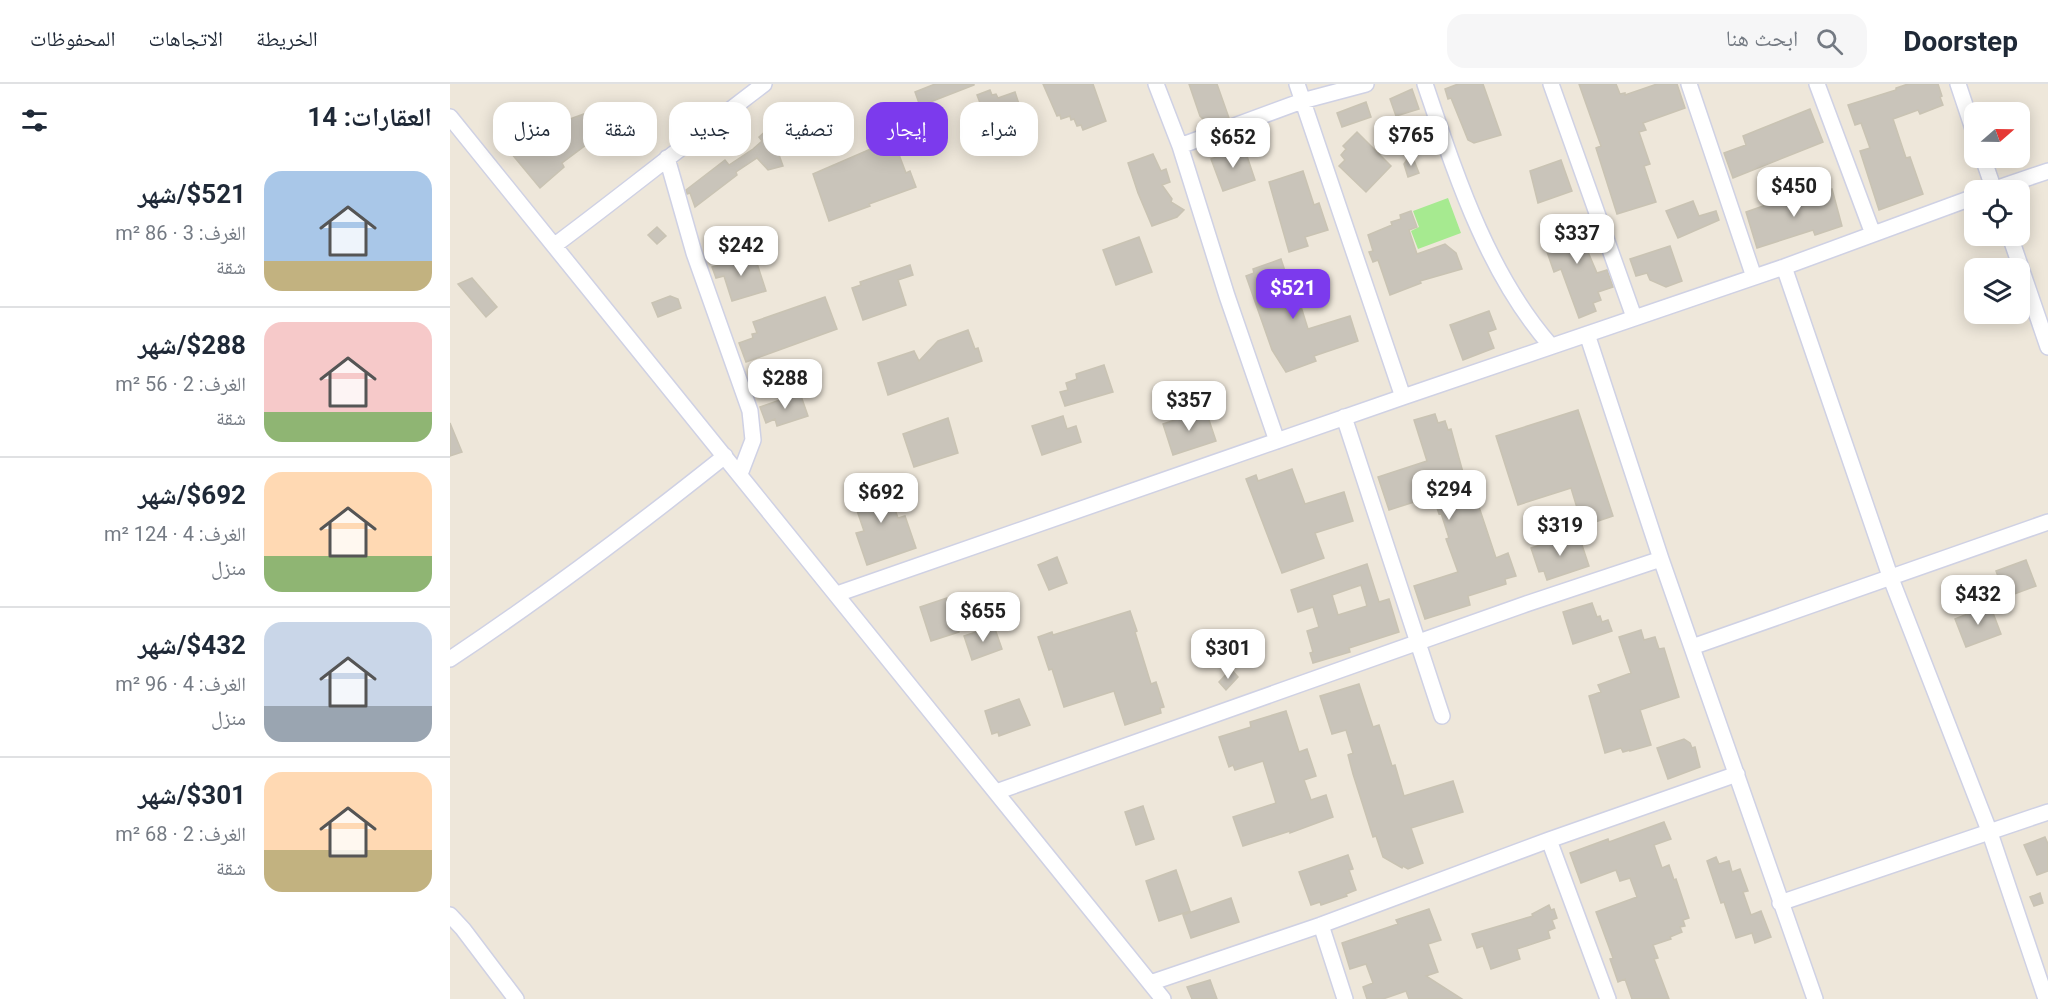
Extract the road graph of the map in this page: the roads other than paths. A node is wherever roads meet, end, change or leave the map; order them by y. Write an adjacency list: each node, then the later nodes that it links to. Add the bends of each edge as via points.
1 (764, 84): 14 (street)
2 (1156, 84): 13 (street)
3 (1297, 84): 10 (street)
4 (1366, 84): 10 (street)
5 (1425, 84): 25 (street, via 1455,171 1493,258 1529,320)
6 (1551, 84): 23 (street)
7 (1689, 84): 22 (street)
8 (1817, 84): 18 (street)
9 (1958, 84): 11 (street)
10 (1302, 101): 13 (street); 27 (street)
11 (1964, 102)
12 (450, 117): 19 (street)
13 (1180, 146): 29 (street)
14 (667, 158): 19 (street); 31 (street, via 694,253 750,411 753,440)
15 (2048, 171): 16 (street)
16 (2022, 180)
17 (1964, 201): 18 (street)
18 (1873, 234): 21 (street)
19 (555, 245): 30 (street)
20 (2013, 246): 26 (street)
21 (1784, 267): 22 (street); 34 (street)
22 (1754, 277): 23 (street)
23 (1634, 318): 24 (street)
24 (1587, 334): 25 (street); 33 (street)
25 (1551, 346): 27 (street)
26 (2048, 347)
27 (1403, 397): 28 (street)
28 (1344, 417): 29 (street); 36 (street)
29 (1276, 441): 35 (street)
30 (725, 456): 31 (street); 38 (street, via 643,522)
31 (740, 474): 35 (street)
32 (2048, 522): 34 (street)
33 (1661, 560): 36 (street); 37 (street)
34 (1890, 576): 37 (street); 43 (street)
35 (837, 594): 41 (street)
36 (1419, 642): 39 (street); 41 (street)
37 (1692, 647): 40 (street)
38 (450, 659)
39 (1442, 716)
40 (1737, 774): 44 (street); 45 (street)
41 (996, 792): 48 (street)
42 (2048, 812): 43 (street)
43 (1990, 833): 45 (street); 54 (street)
44 (1549, 840): 47 (street); 53 (street)
45 (1780, 903): 49 (street)
46 (450, 915): 50 (street)
47 (1321, 925): 48 (street); 52 (street)
48 (1150, 983): 51 (street)
49 (1812, 998)
50 (516, 999)
51 (1163, 999)
52 (1345, 999)
53 (1608, 999)
54 (2046, 999)

